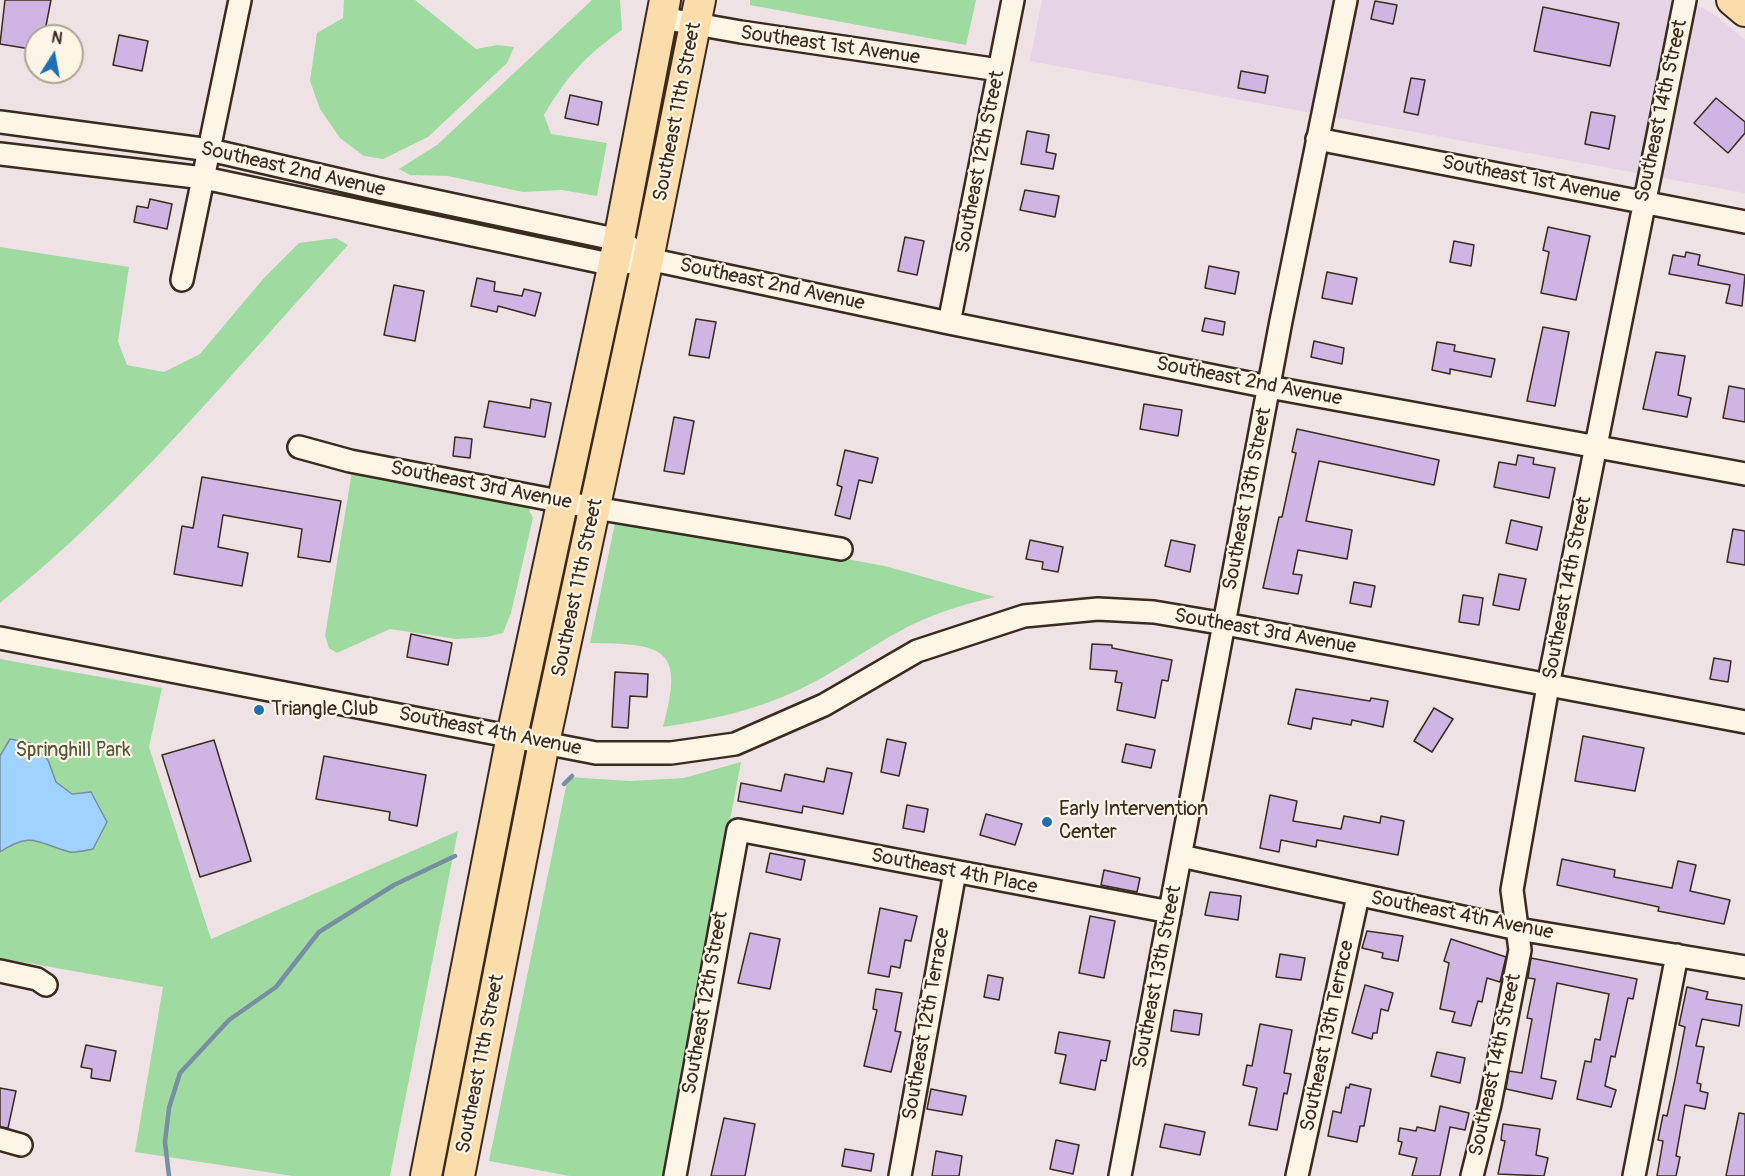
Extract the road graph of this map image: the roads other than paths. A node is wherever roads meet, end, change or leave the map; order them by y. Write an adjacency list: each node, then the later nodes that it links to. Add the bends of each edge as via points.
1 (240, 0): 12 (street)
2 (1013, 0): 9 (street, Southeast 12th Street)
3 (1346, 0): 11 (street, Southeast 13th Street)
4 (1685, 0): 15 (street, Southeast 14th Street)
5 (1732, 0): 7 (highway)
6 (664, 9): 8 (street, Southeast 1st Avenue); 17 (highway, Southeast 11th Street)
7 (1745, 11)
8 (698, 12): 9 (street, Southeast 1st Avenue); 18 (highway, Southeast 11th Street)
9 (999, 70): 20 (street, Southeast 12th Street)
10 (0, 122): 12 (street, Southeast 2nd Avenue)
11 (1317, 139): 15 (street, Southeast 1st Avenue); 21 (street, Southeast 13th Street)
12 (210, 150): 14 (street); 17 (street, Southeast 2nd Avenue, via 379,189)
13 (0, 154): 14 (street, Southeast 2nd Avenue)
14 (204, 178): 17 (street, Southeast 2nd Avenue); 19 (street)
15 (1644, 202): 16 (street, Southeast 1st Avenue); 22 (street, Southeast 14th Street)
16 (1745, 222)
17 (616, 253): 18 (street, Southeast 2nd Avenue); 25 (highway, Southeast 11th Street)
18 (648, 259): 20 (street, Southeast 2nd Avenue); 26 (highway, Southeast 11th Street)
19 (182, 280)
20 (949, 323): 21 (street, Southeast 2nd Avenue)
21 (1269, 387): 22 (street, Southeast 2nd Avenue); 28 (street, Southeast 13th Street)
22 (1596, 445): 24 (street, Southeast 2nd Avenue); 30 (street, Southeast 14th Street)
23 (299, 447): 25 (street, Southeast 3rd Avenue, via 350,462)
24 (1745, 474)
25 (562, 502): 26 (street, Southeast 3rd Avenue); 33 (highway, Southeast 11th Street)
26 (595, 508): 27 (street, Southeast 3rd Avenue); 34 (highway, Southeast 11th Street)
27 (842, 549)
28 (1225, 624): 30 (street, Southeast 3rd Avenue); 31 (street, Southeast 3rd Avenue, via 1154,612 1098,609 1024,616 917,651); 36 (street, Southeast 13th Street)
29 (0, 638): 33 (street, Southeast 4th Avenue)
30 (1548, 686): 32 (street, Southeast 3rd Avenue); 40 (street, Southeast 14th Street, via 1512,890)
31 (801, 716): 34 (street, Southeast 4th Avenue, via 735,744 671,753 596,753)
32 (1745, 722)
33 (512, 736): 34 (street, Southeast 4th Avenue); 47 (highway, Southeast 11th Street)
34 (544, 743): 48 (highway, Southeast 11th Street)
35 (738, 830): 37 (street, Southeast 4th Place); 49 (street, Southeast 12th Street)
36 (1181, 856): 38 (street, Southeast 4th Avenue); 39 (street, Southeast 13th Street)
37 (955, 872): 39 (street, Southeast 4th Place); 50 (street, Southeast 12th Terrace)
38 (1358, 896): 40 (street, Southeast 4th Avenue); 52 (street, Southeast 13th Terrace)
39 (1170, 912): 51 (street, Southeast 13th Street)
40 (1518, 929): 41 (street, Southeast 4th Avenue); 53 (street, Southeast 14th Street, via 1520,950)
41 (1677, 955): 42 (street, Southeast 4th Avenue); 54 (street)
42 (1745, 967)
43 (0, 971): 44 (street, via 38,979)
44 (46, 985)
45 (0, 1139): 46 (street)
46 (21, 1145)
47 (426, 1176)
48 (459, 1176)
49 (675, 1176)
50 (900, 1176)
51 (1120, 1176)
52 (1297, 1176)
53 (1472, 1176)
54 (1634, 1176)

